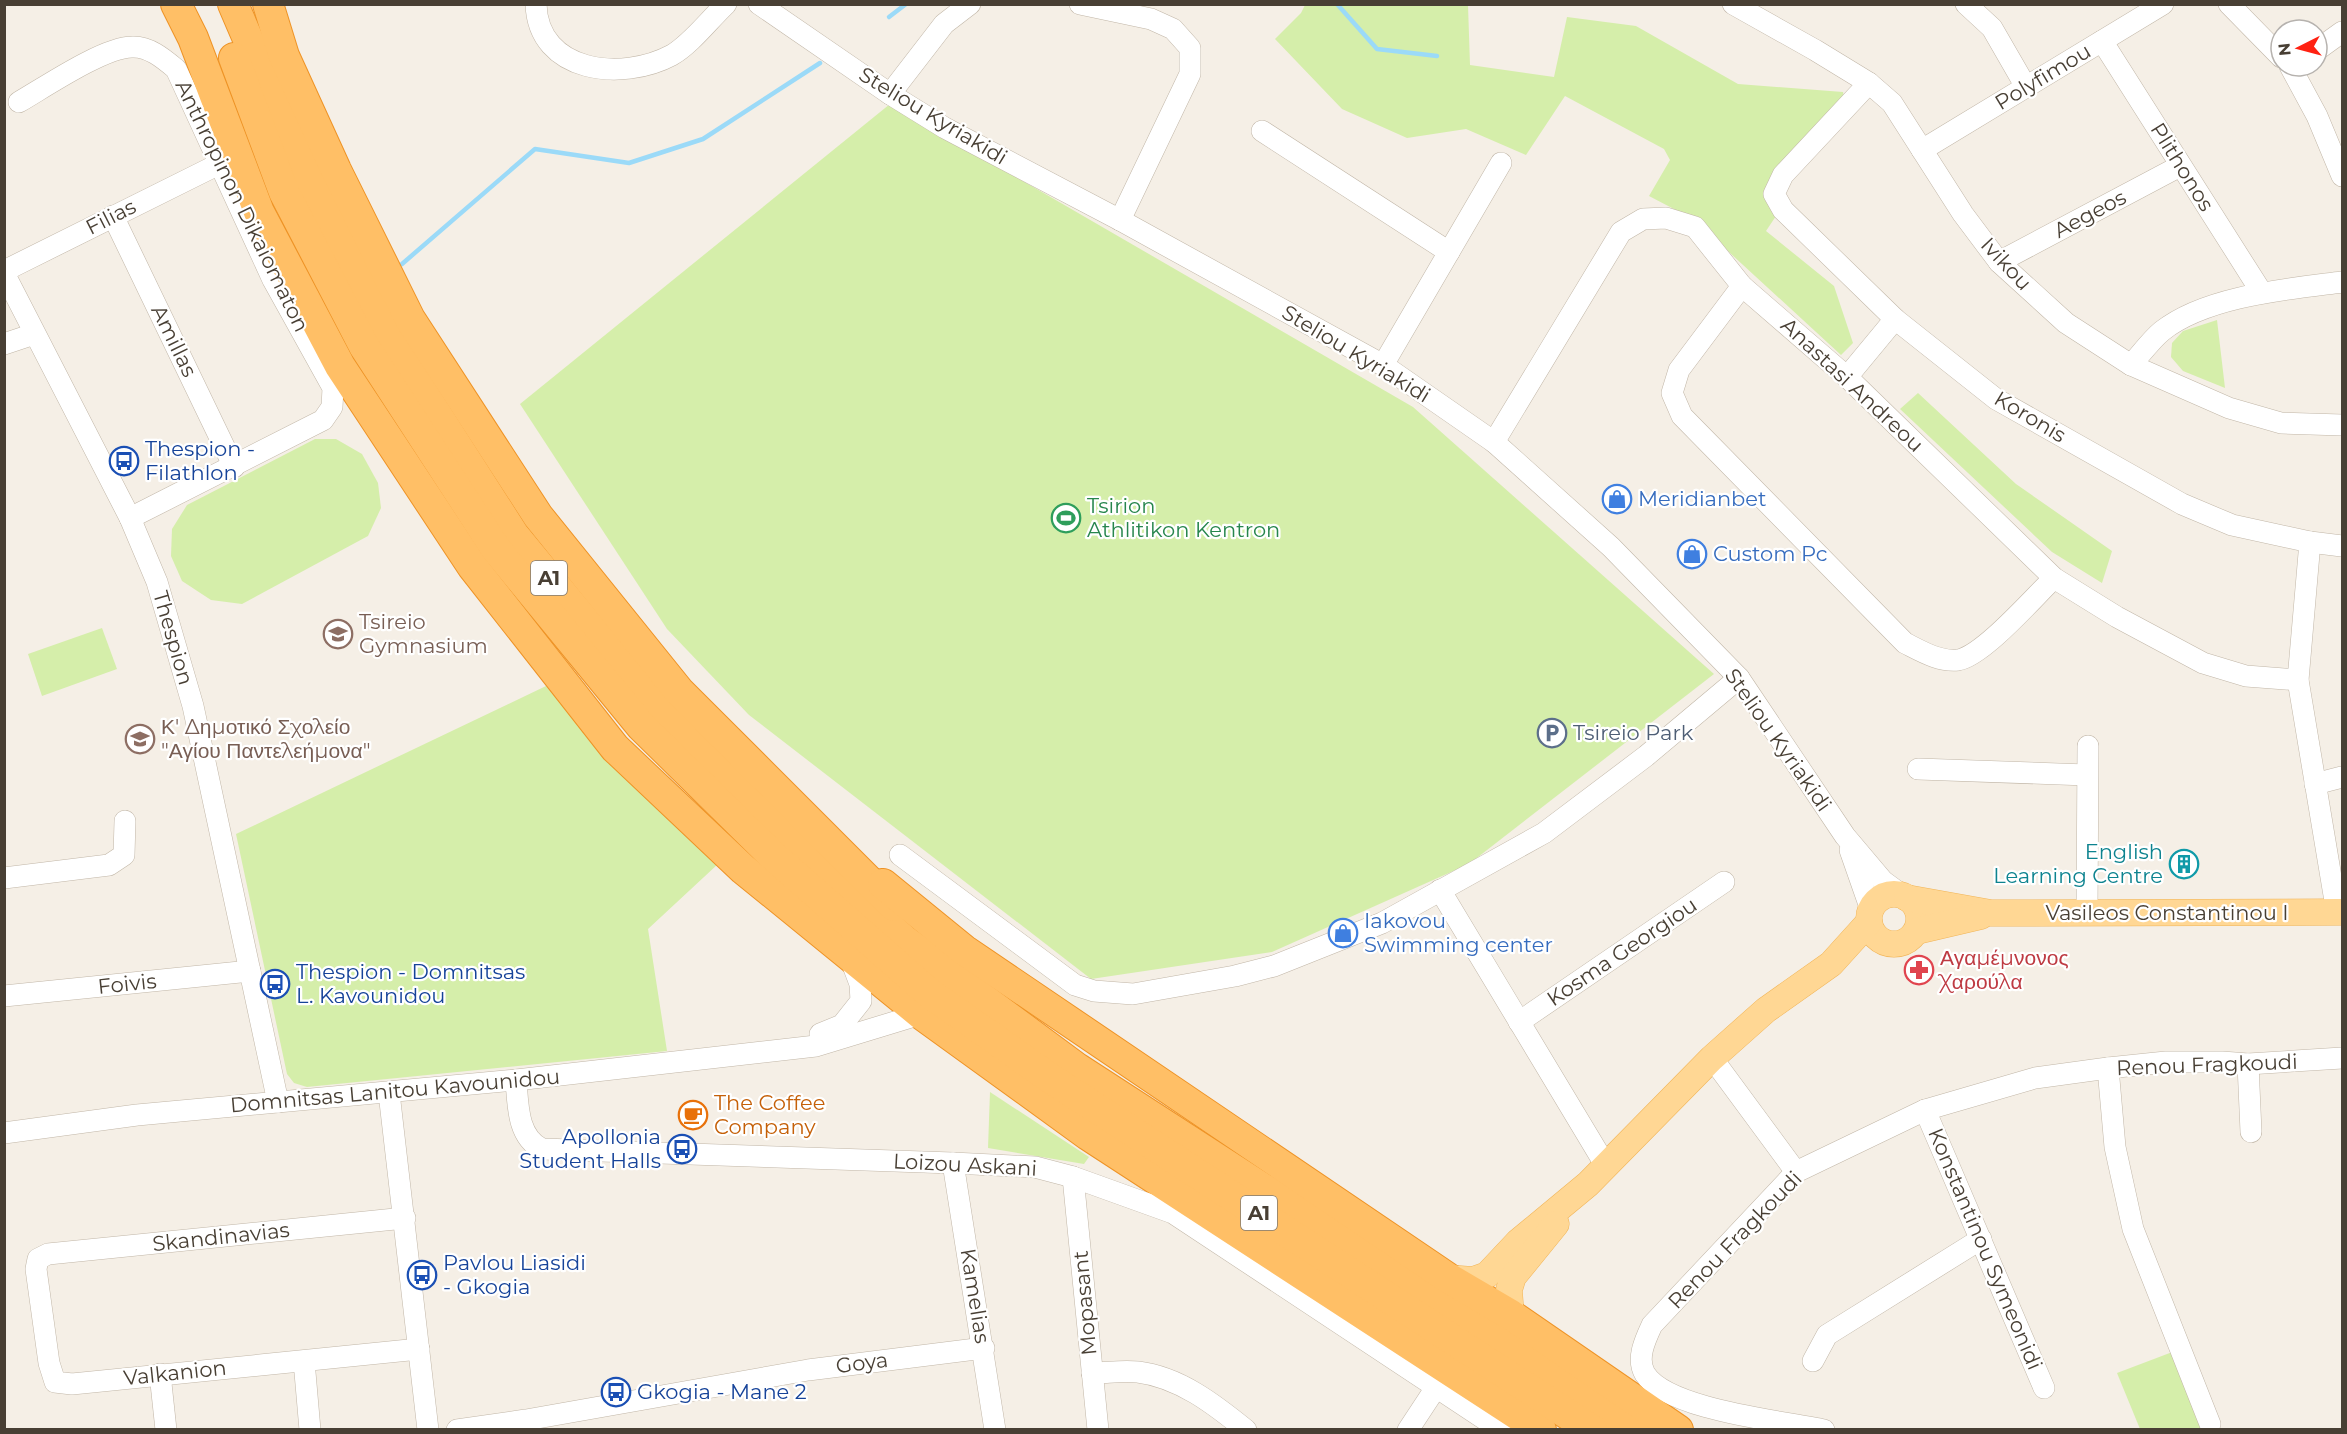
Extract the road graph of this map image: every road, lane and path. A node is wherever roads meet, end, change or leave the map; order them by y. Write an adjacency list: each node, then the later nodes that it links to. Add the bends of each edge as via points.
1 (176, 4): 60 (highway, via 193,38 259,212 340,366 471,566 539,655 615,748)
2 (214, 4): 77 (highway, A1, via 284,192 364,346 496,549 640,726)
3 (233, 4): 79 (highway, A1, via 308,180 384,332 514,535 659,711 787,837 904,940)
4 (268, 4): 59 (highway, via 284,56 410,319 538,516 679,691)
5 (536, 4): 6 (street, via 537,22 551,48 568,60 614,70 652,64 674,53)
6 (726, 4)
7 (759, 4): 22 (street, Steliou Kyriakidi)
8 (970, 4): 22 (street, via 944,24)
9 (1080, 4): 31 (street, via 1151,19 1173,29 1190,48 1190,74)
10 (1733, 4): 20 (street, Ivikou)
11 (1966, 4): 21 (street, via 1992,28)
12 (2163, 4): 14 (street, Polyfimou)
13 (2229, 4): 18 (street)
14 (2138, 10): 16 (street, Polyfimou)
15 (2343, 32): 17 (street)
16 (2102, 41): 21 (street, Polyfimou); 28 (street, Plithonos)
17 (2329, 42)
18 (2269, 44)
19 (2297, 78): 29 (street)
20 (1869, 84): 25 (street, Ivikou, via 1892,103); 38 (street, Koronis, via 1783,176 1774,194 1783,210)
21 (2026, 87): 25 (street, Polyfimou)
22 (890, 94): 31 (street, Steliou Kyriakidi, via 945,128)
23 (19, 102): 27 (street, Anthropinon Dikaiomaton, via 111,51 133,47 158,54 176,69)
24 (1262, 131): 32 (street)
25 (1922, 150): 33 (street, Ivikou)
26 (1502, 163): 32 (street)
27 (219, 164): 30 (street, Filias); 46 (street, Anthropinon Dikaiomaton, via 273,280 333,388 332,407 322,420)
28 (2180, 166): 33 (street, Aegeos); 37 (street, Plithonos)
29 (2343, 176)
30 (113, 216): 34 (street, Filias); 46 (street, Amillas)
31 (1120, 220): 41 (street, Steliou Kyriakidi)
32 (1449, 252): 41 (street)
33 (1999, 262): 42 (street, Ivikou, via 2066,323)
34 (4, 272): 39 (street, Thespion)
35 (2343, 282): 37 (street)
36 (1742, 286): 43 (street, Anastasi Andreou); 45 (street, Anastasi Andreou, via 1695,227 1666,218 1643,219 1621,232); 50 (street, via 1679,370 1672,393 1682,416 1905,643 1930,657 1959,660 1984,646)
37 (2262, 293): 42 (street, via 2194,312 2162,332)
38 (1895, 319): 43 (street); 48 (street, Koronis, via 1996,399 2182,504 2232,525)
39 (34, 334): 40 (street); 47 (street, Thespion)
40 (4, 344)
41 (1383, 365): 45 (street, Steliou Kyriakidi)
42 (2131, 365): 44 (street, Ivikou, via 2229,408 2281,423)
43 (1847, 377): 50 (street, Anastasi Andreou)
44 (2343, 425)
45 (1494, 442): 51 (street, Steliou Kyriakidi, via 1611,547)
46 (234, 466): 47 (street)
47 (130, 518): 74 (street, Thespion, via 157,582 193,706)
48 (2310, 542): 49 (street, Koronis); 52 (street)
49 (2343, 546)
50 (2054, 578): 52 (street, Anastasi Andreou, via 2203,663 2246,676)
51 (1739, 678): 61 (street, Steliou Kyriakidi); 65 (street, via 1646,756 1544,833)
52 (2298, 680): 57 (street)
53 (2088, 746): 55 (street)
54 (1918, 769): 55 (street)
55 (2087, 775): 68 (street)
56 (2343, 777): 57 (street)
57 (2315, 784): 69 (street)
58 (125, 820): 63 (street, via 124,855 109,865)
59 (810, 821): 79 (highway, via 880,894); 99 (highway, via 964,950)
60 (692, 824): 73 (highway); 77 (highway)
61 (1845, 836): 66 (street, Steliou Kyriakidi, via 1883,881); 70 (street, Steliou Kyriakidi)
62 (900, 855): 65 (street, via 1075,985 1094,991 1133,994 1262,970 1382,923)
63 (4, 878)
64 (1724, 882): 78 (street, Kosma Georgiou)
65 (1440, 890): 78 (street)
66 (1904, 896): 67 (main road, Vasileos Constantinou I); 70 (main road, via 1880,898); 71 (main road, via 1917,908)
67 (1991, 913): 68 (main road, Vasileos Constantinou I); 71 (main road, Vasileos Constantinou I)
68 (2087, 913): 69 (main road, Vasileos Constantinou I)
69 (2340, 913)
70 (1870, 916): 72 (main road, via 1877,938); 75 (main road, via 1840,956)
71 (1917, 931): 72 (main road, via 1909,940)
72 (1892, 945): 75 (main road)
73 (851, 960): 77 (highway); 80 (street, Domnitsas Lanitou Kavounidou, via 861,984 861,1001 851,1015 842,1025)
74 (250, 971): 76 (street, Foivis); 87 (street, Thespion)
75 (1817, 976): 81 (main road, via 1766,1010)
76 (4, 996)
77 (924, 1003): 80 (street, Domnitsas Lanitou Kavounidou, via 816,1046); 120 (highway, via 1088,1135); 121 (highway, A1, via 1050,1078)
78 (1520, 1022): 92 (street)
79 (1024, 1028): 122 (highway, A1, via 1087,1075)
80 (786, 1048): 85 (street, Domnitsas Lanitou Kavounidou)
81 (1712, 1058): 92 (main road); 93 (street)
82 (2343, 1058): 83 (street, Renou Fragkoudi)
83 (2248, 1064): 84 (street, Renou Fragkoudi, via 2166,1062); 89 (street)
84 (2108, 1068): 88 (street, Renou Fragkoudi, via 2035,1078); 109 (street, via 2115,1147 2133,1229)
85 (516, 1080): 86 (street, Domnitsas Lanitou Kavounidou); 91 (street, Loizou Askani, via 522,1123 527,1136 542,1149)
86 (389, 1093): 87 (street, Domnitsas Lanitou Kavounidou); 96 (street)
87 (278, 1102): 90 (street, Domnitsas Lanitou Kavounidou, via 137,1115)
88 (1925, 1110): 93 (street, Renou Fragkoudi); 97 (street, Konstantinou Symeonidi)
89 (2251, 1132)
90 (8, 1134)
91 (953, 1163): 94 (street, Loizou Askani, via 1035,1167); 101 (street, Kamelias)
92 (1606, 1166): 95 (main road)
93 (1796, 1172): 124 (street, Renou Fragkoudi, via 1652,1325 1641,1347 1644,1372 1658,1388 1685,1402)
94 (1073, 1177): 105 (street, Mopasant); 107 (street, Loizou Askani, via 1173,1213)
95 (1588, 1184): 99 (main road, via 1518,1242 1486,1275 1473,1280); 100 (main road, via 1513,1277 1509,1290)
96 (405, 1218): 98 (street, Skandinavias, via 48,1254); 102 (street)
97 (1981, 1239): 104 (street, via 1827,1335); 108 (street, Konstantinou Symeonidi)
98 (38, 1259): 106 (street, Valkanion, via 36,1269 49,1364 55,1382 72,1384)
99 (1448, 1278): 100 (highway)
100 (1511, 1315): 123 (highway)
101 (984, 1348): 110 (street, Goya, via 808,1370); 115 (street, Kamelias)
102 (419, 1349): 103 (street, Valkanion); 113 (street)
103 (304, 1361): 106 (street, Valkanion); 112 (street)
104 (1813, 1361)
105 (1092, 1373): 116 (street, Mopasant); 117 (street, via 1136,1371 1167,1378 1218,1407)
106 (160, 1374): 111 (street)
107 (1437, 1386): 118 (street); 119 (street, Loizou Askani)
108 (2044, 1388)
109 (2210, 1424)
110 (527, 1425): 114 (street, Goya)
111 (166, 1430)
112 (310, 1430)
113 (428, 1430)
114 (457, 1430)
115 (995, 1430)
116 (1098, 1430)
117 (1246, 1430)
118 (1408, 1430)
119 (1501, 1430)
120 (1541, 1430)
121 (1592, 1430)
122 (1636, 1430)
123 (1678, 1430)
124 (1824, 1430)

